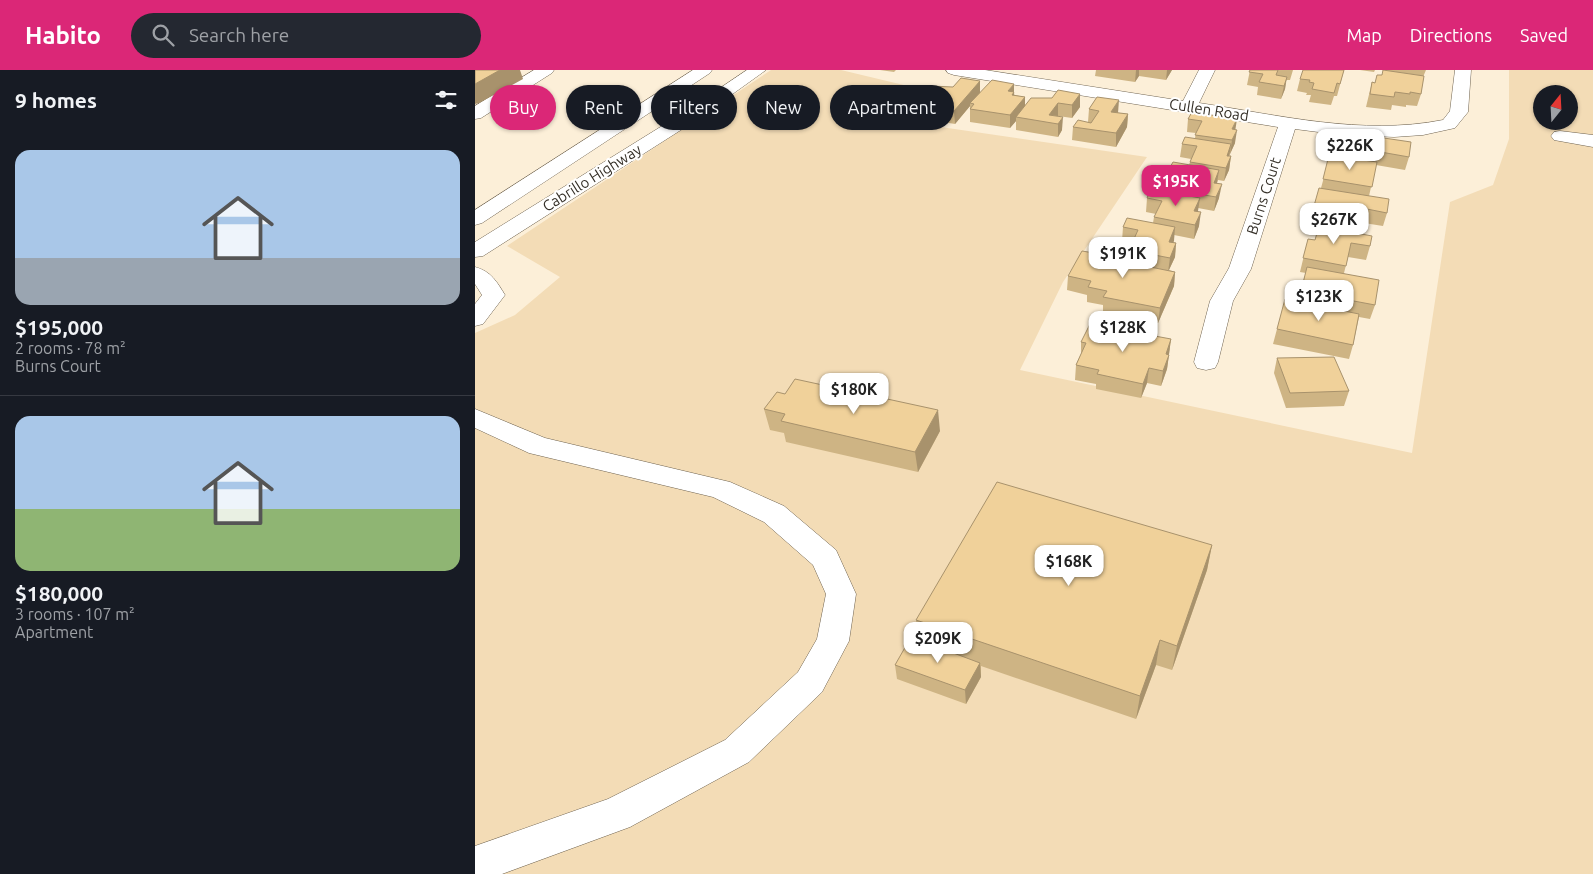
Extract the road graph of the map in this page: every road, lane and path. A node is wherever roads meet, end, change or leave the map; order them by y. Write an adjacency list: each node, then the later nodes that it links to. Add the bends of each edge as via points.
1 (543, 70): 8 (main road)
2 (704, 70): 12 (main road, Cabrillo Highway)
3 (758, 70): 15 (main road, Cabrillo Highway)
4 (954, 70): 7 (main road, Cullen Road)
5 (1207, 70): 7 (main road)
6 (1463, 70): 9 (main road, Cullen Road, via 1459,112 1449,124 1411,132)
7 (1188, 107): 9 (main road, Cullen Road)
8 (475, 114)
9 (1288, 122): 18 (main road, Burns Court, via 1240,269 1223,294)
10 (1560, 136): 11 (main road)
11 (1593, 141)
12 (507, 198): 13 (main road); 14 (main road, Cabrillo Highway)
13 (475, 211)
14 (475, 219)
15 (475, 251)
16 (475, 274): 17 (main road, via 485,280 494,295)
17 (475, 319)
18 (1206, 362)
19 (475, 418): 20 (main road, via 538,446 720,489 774,514 825,558 841,594 833,641 810,682 737,751 617,814)
20 (475, 865)

